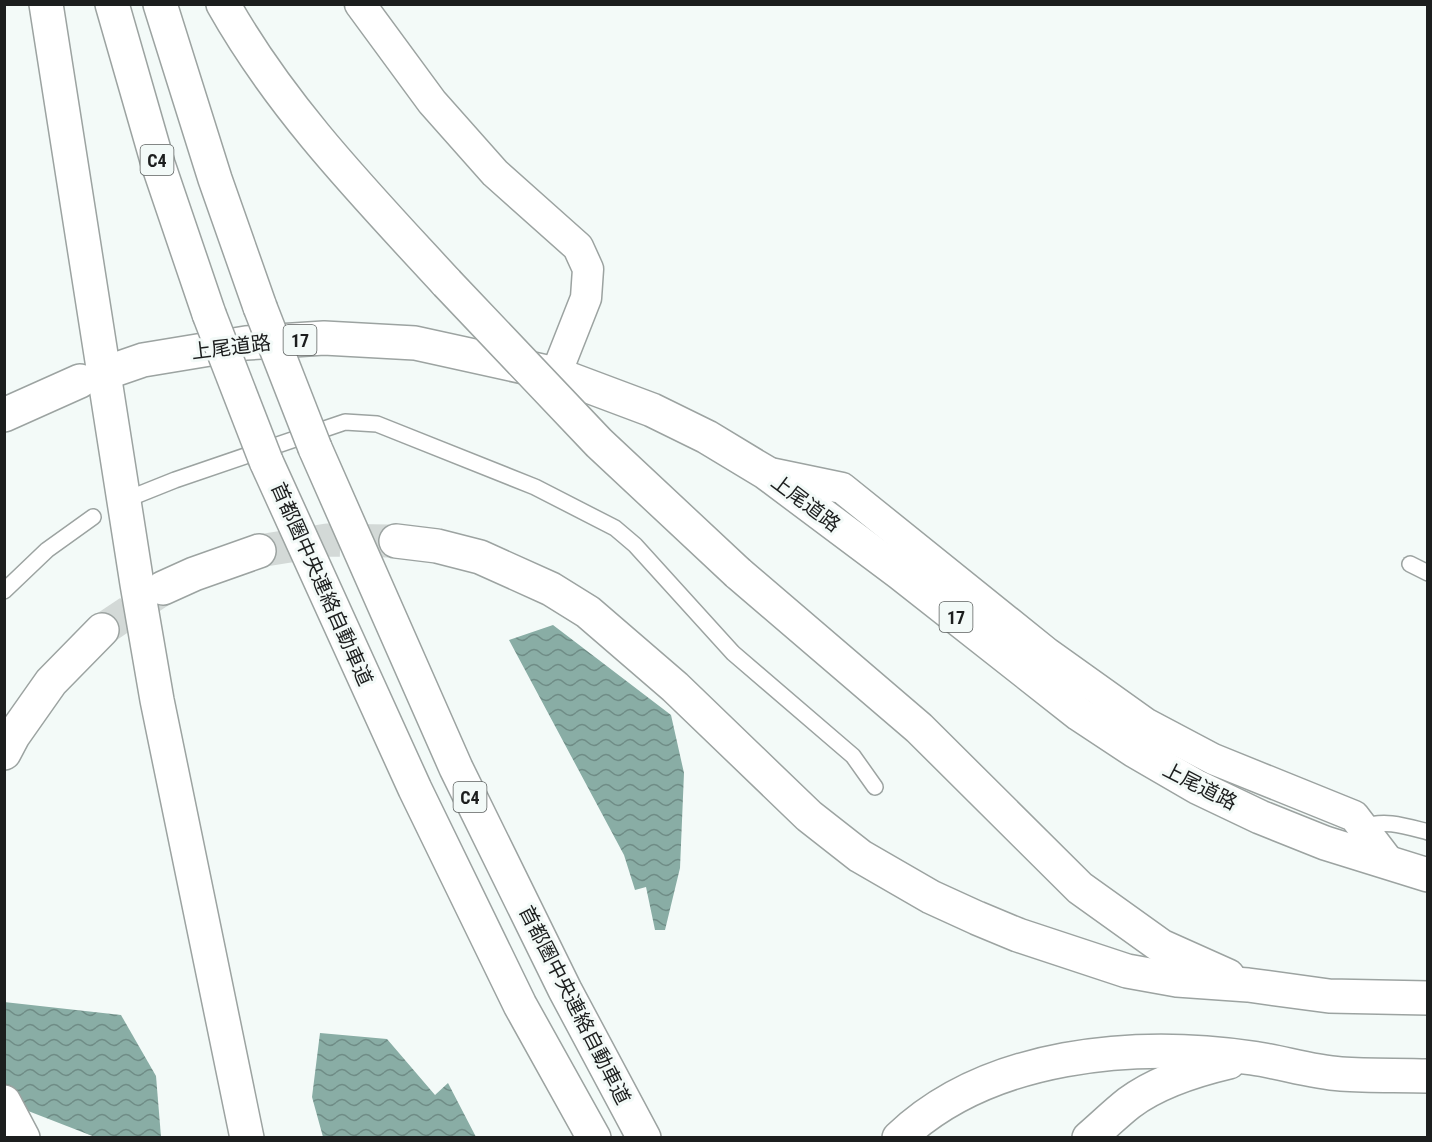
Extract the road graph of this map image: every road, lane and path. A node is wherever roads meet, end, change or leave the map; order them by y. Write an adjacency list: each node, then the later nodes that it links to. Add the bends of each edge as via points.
1 (46, 4): 32 (highway, via 136,584)
2 (112, 4): 33 (highway, 首都圏中央連絡自動車道 / C4, bridge, via 158,164 209,314 266,461 415,789 520,1005)
3 (160, 4): 34 (highway, 首都圏中央連絡自動車道 / C4, bridge, via 215,179 315,448 456,768 565,990)
4 (223, 4): 26 (highway, bridge, via 274,86 315,137 599,442 738,573 919,728 1080,888 1161,946)
5 (360, 4): 7 (street, via 432,102 495,173 578,247 588,270 586,298)
6 (114, 370): 7 (highway, 上尾道路 / 17, via 143,360 246,343 324,338 415,343)
7 (556, 374): 10 (highway, 上尾道路 / 17, via 652,410)
8 (80, 381): 9 (highway)
9 (6, 409)
10 (765, 472): 22 (street, via 842,488 1047,652 1145,723 1212,759 1354,816); 24 (highway, 上尾道路 / 17, via 1079,714 1135,751 1260,817)
11 (135, 496): 21 (lane, via 345,422 377,424 536,487 615,528 733,653 852,756)
12 (93, 517): 18 (lane, via 48,550)
13 (396, 541): 26 (highway, via 480,557 551,589 588,612 675,687 810,816 860,856 931,897 1018,935 1127,971 1177,980)
14 (259, 551): 17 (highway)
15 (1410, 564): 16 (lane)
16 (1428, 573)
17 (163, 588)
18 (4, 591)
19 (102, 630): 20 (highway, via 51,682)
20 (4, 753)
21 (875, 787)
22 (1363, 827): 23 (lane, via 1390,822); 24 (street)
23 (1428, 832)
24 (1389, 862): 25 (highway, 上尾道路 / 17)
25 (1428, 875)
26 (1248, 985): 27 (highway, via 1329,996)
27 (1428, 998)
28 (1251, 1058): 29 (highway, via 1339,1074); 35 (highway, via 1138,1051 1028,1068 969,1090); 36 (highway, via 1167,1082 1129,1104)
29 (1428, 1076)
30 (4, 1102): 31 (highway)
31 (22, 1137)
32 (247, 1137)
33 (594, 1137)
34 (644, 1137)
35 (899, 1137)
36 (1089, 1137)

